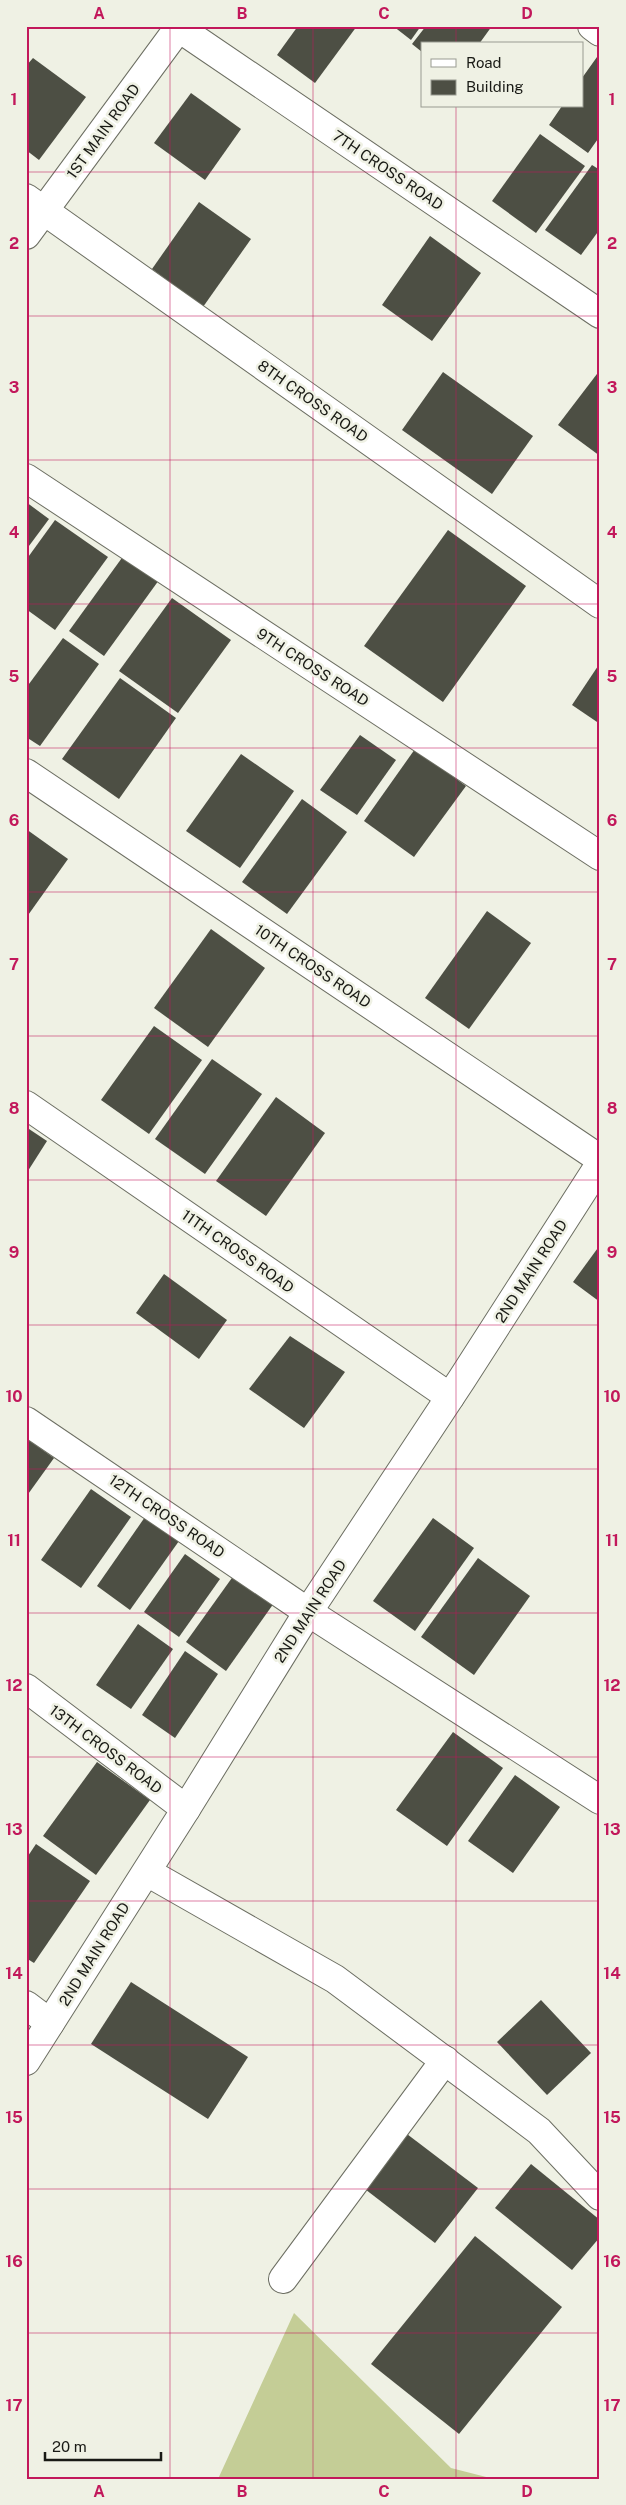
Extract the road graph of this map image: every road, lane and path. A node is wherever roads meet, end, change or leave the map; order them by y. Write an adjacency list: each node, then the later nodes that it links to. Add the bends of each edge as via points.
1 (592, 26): 3 (street)
2 (178, 27): 4 (street, 1ST MAIN ROAD); 6 (street, 7TH CROSS ROAD)
3 (600, 32)
4 (35, 204): 5 (street, 1ST MAIN ROAD); 8 (street, 8TH CROSS ROAD)
5 (26, 235)
6 (600, 314)
7 (26, 478): 10 (street, 9TH CROSS ROAD)
8 (600, 604)
9 (26, 774): 12 (street, 10TH CROSS ROAD)
10 (600, 856)
11 (26, 1105): 14 (street, 11TH CROSS ROAD)
12 (600, 1159)
13 (600, 1164): 14 (street, 2ND MAIN ROAD)
14 (450, 1397): 16 (street, 2ND MAIN ROAD)
15 (26, 1421): 16 (street, 12TH CROSS ROAD)
16 (308, 1612): 18 (street, 12TH CROSS ROAD); 19 (street, 2ND MAIN ROAD)
17 (26, 1688): 19 (street, 13TH CROSS ROAD)
18 (600, 1800)
19 (186, 1809): 20 (street, 2ND MAIN ROAD)
20 (147, 1872): 22 (street, 2ND MAIN ROAD); 23 (street, via 335,1979)
21 (26, 2005): 22 (street)
22 (50, 2023): 24 (street, 2ND MAIN ROAD)
23 (445, 2060): 25 (street, via 539,2131); 26 (street)
24 (26, 2061)
25 (600, 2196)
26 (283, 2279)

